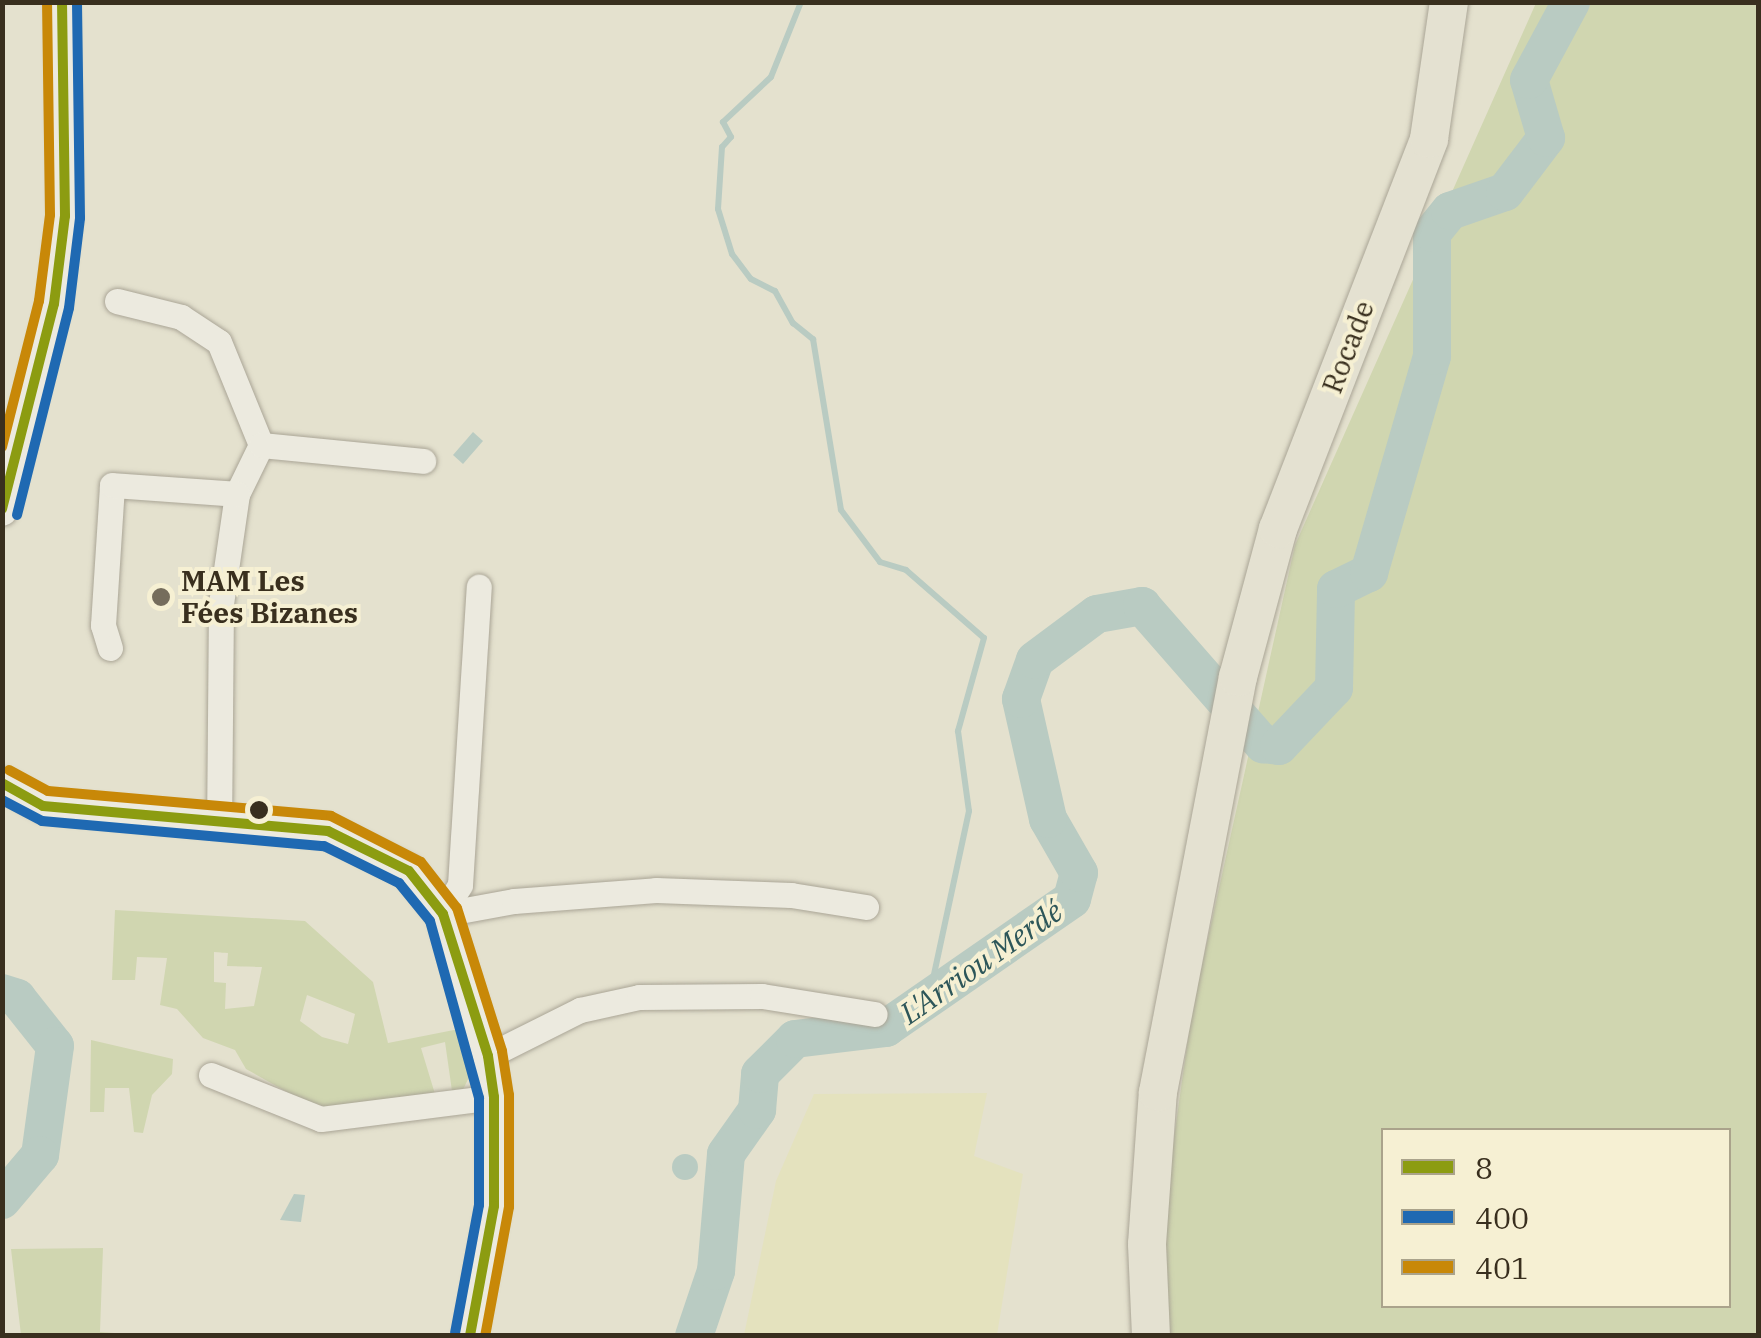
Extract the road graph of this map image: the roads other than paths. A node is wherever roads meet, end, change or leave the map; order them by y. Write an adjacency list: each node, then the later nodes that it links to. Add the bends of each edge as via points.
1 (62, 2): 7 (street, via 66,216 54,304)
2 (1446, 6): 19 (main road, Rocade, via 1428,138 1278,529 1238,678 1158,1092 1146,1244)
3 (117, 301): 4 (street, via 181,317 219,342)
4 (261, 445): 5 (street); 6 (street)
5 (423, 461)
6 (237, 494): 9 (street, via 112,486 103,625); 11 (street, via 221,604)
7 (2, 511)
8 (479, 586): 13 (street, via 460,885)
9 (110, 648)
10 (2, 784): 11 (street, via 43,806)
11 (220, 822): 13 (street, via 328,831 362,842 410,871)
12 (866, 907): 13 (street, via 791,895 656,890 514,900)
13 (444, 914): 15 (street)
14 (876, 1014): 15 (street, via 762,996 640,996 580,1010)
15 (488, 1056): 17 (street)
16 (211, 1075): 17 (street, via 321,1119)
17 (494, 1097): 18 (street, via 494,1206)
18 (470, 1336)
19 (1151, 1336)

